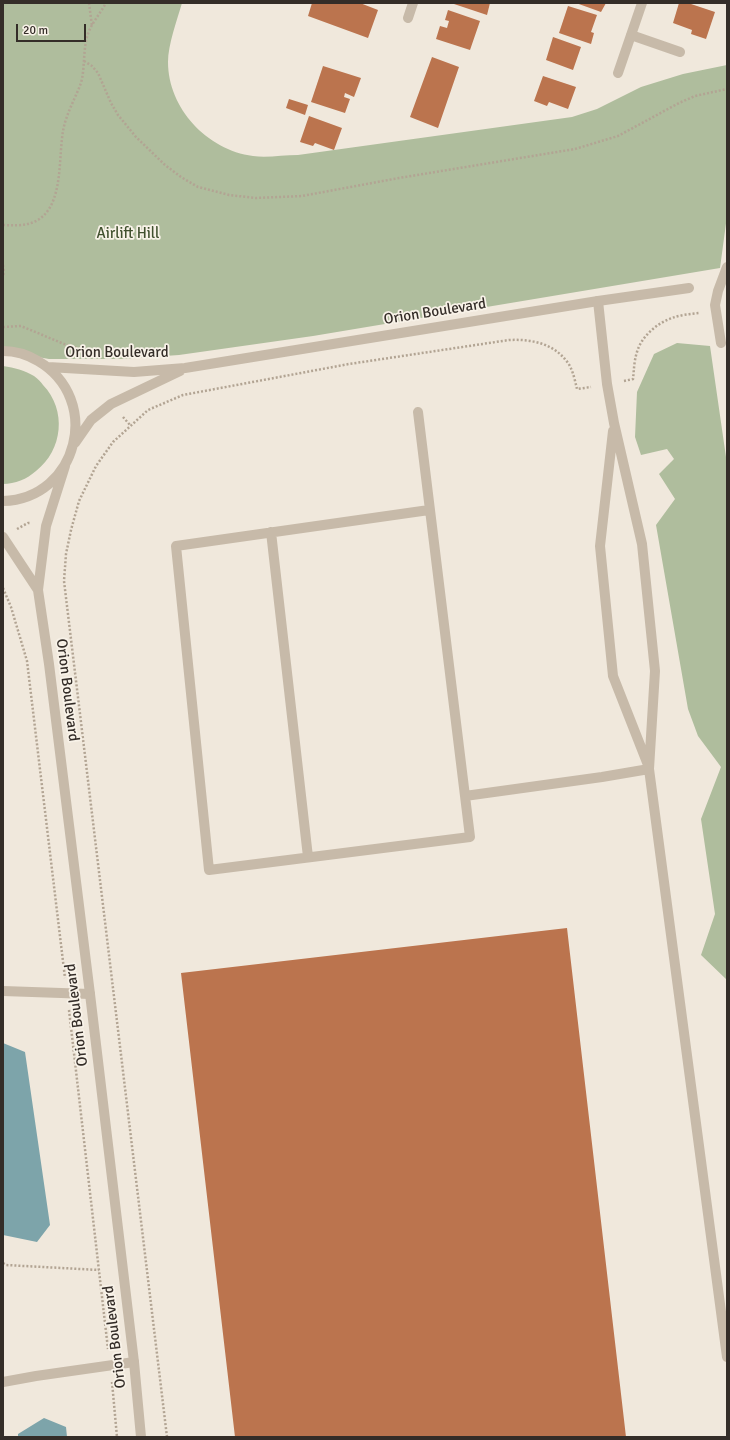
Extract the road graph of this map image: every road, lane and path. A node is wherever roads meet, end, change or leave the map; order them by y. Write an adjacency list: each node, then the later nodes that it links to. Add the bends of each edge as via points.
1 (89, 3): 6 (path)
2 (106, 3): 6 (path)
3 (413, 3): 5 (street)
4 (642, 3): 7 (street)
5 (408, 18)
6 (92, 26): 9 (path, via 87,36)
7 (631, 35): 8 (street); 10 (street)
8 (680, 52)
9 (84, 61): 11 (path, via 98,73 118,115 136,137 176,173 198,187 229,195 256,198 302,196 576,149 618,136 684,101); 12 (path, via 82,79 63,131 57,186 51,205 35,222 19,226)
10 (618, 73)
11 (727, 89)
12 (3, 225)
13 (3, 265): 15 (path)
14 (727, 267): 20 (street, via 715,305)
15 (3, 276)
16 (689, 288): 17 (street, Orion Boulevard)
17 (598, 301): 24 (street, Orion Boulevard); 27 (street)
18 (703, 312): 25 (path, via 672,318 653,330 637,350)
19 (3, 327): 22 (path, via 21,326 69,346)
20 (721, 343)
21 (3, 351): 23 (street, via 28,356)
22 (100, 351)
23 (48, 367): 24 (street, Orion Boulevard, via 134,372); 28 (street, via 66,389 75,410)
24 (185, 368): 28 (street, Orion Boulevard, via 111,404 91,420)
25 (633, 379)
26 (418, 412): 31 (street)
27 (614, 424): 36 (street, via 642,544 655,672); 36 (street, via 600,546 613,676)
28 (74, 445): 29 (street)
29 (65, 466): 30 (street, via 51,482 34,494); 35 (street, Orion Boulevard, via 46,526)
30 (3, 502)
31 (430, 510): 32 (street); 37 (street)
32 (271, 532): 38 (street); 38 (street, via 176,546 209,870)
33 (3, 537): 35 (street, Orion Boulevard)
34 (3, 588): 39 (path, via 12,607 27,661)
35 (38, 590): 41 (street, Orion Boulevard)
36 (649, 769): 37 (street); 46 (street)
37 (465, 796): 38 (street, via 470,836)
38 (308, 857)
39 (63, 966)
40 (3, 990): 41 (street)
41 (90, 994): 47 (street, Orion Boulevard)
42 (70, 1019): 44 (path)
43 (3, 1263): 44 (path)
44 (99, 1270): 45 (path)
45 (105, 1316)
46 (727, 1357)
47 (134, 1362): 48 (street); 51 (street, Orion Boulevard)
48 (3, 1382)
49 (116, 1423): 50 (path)
50 (117, 1437)
51 (141, 1437)

